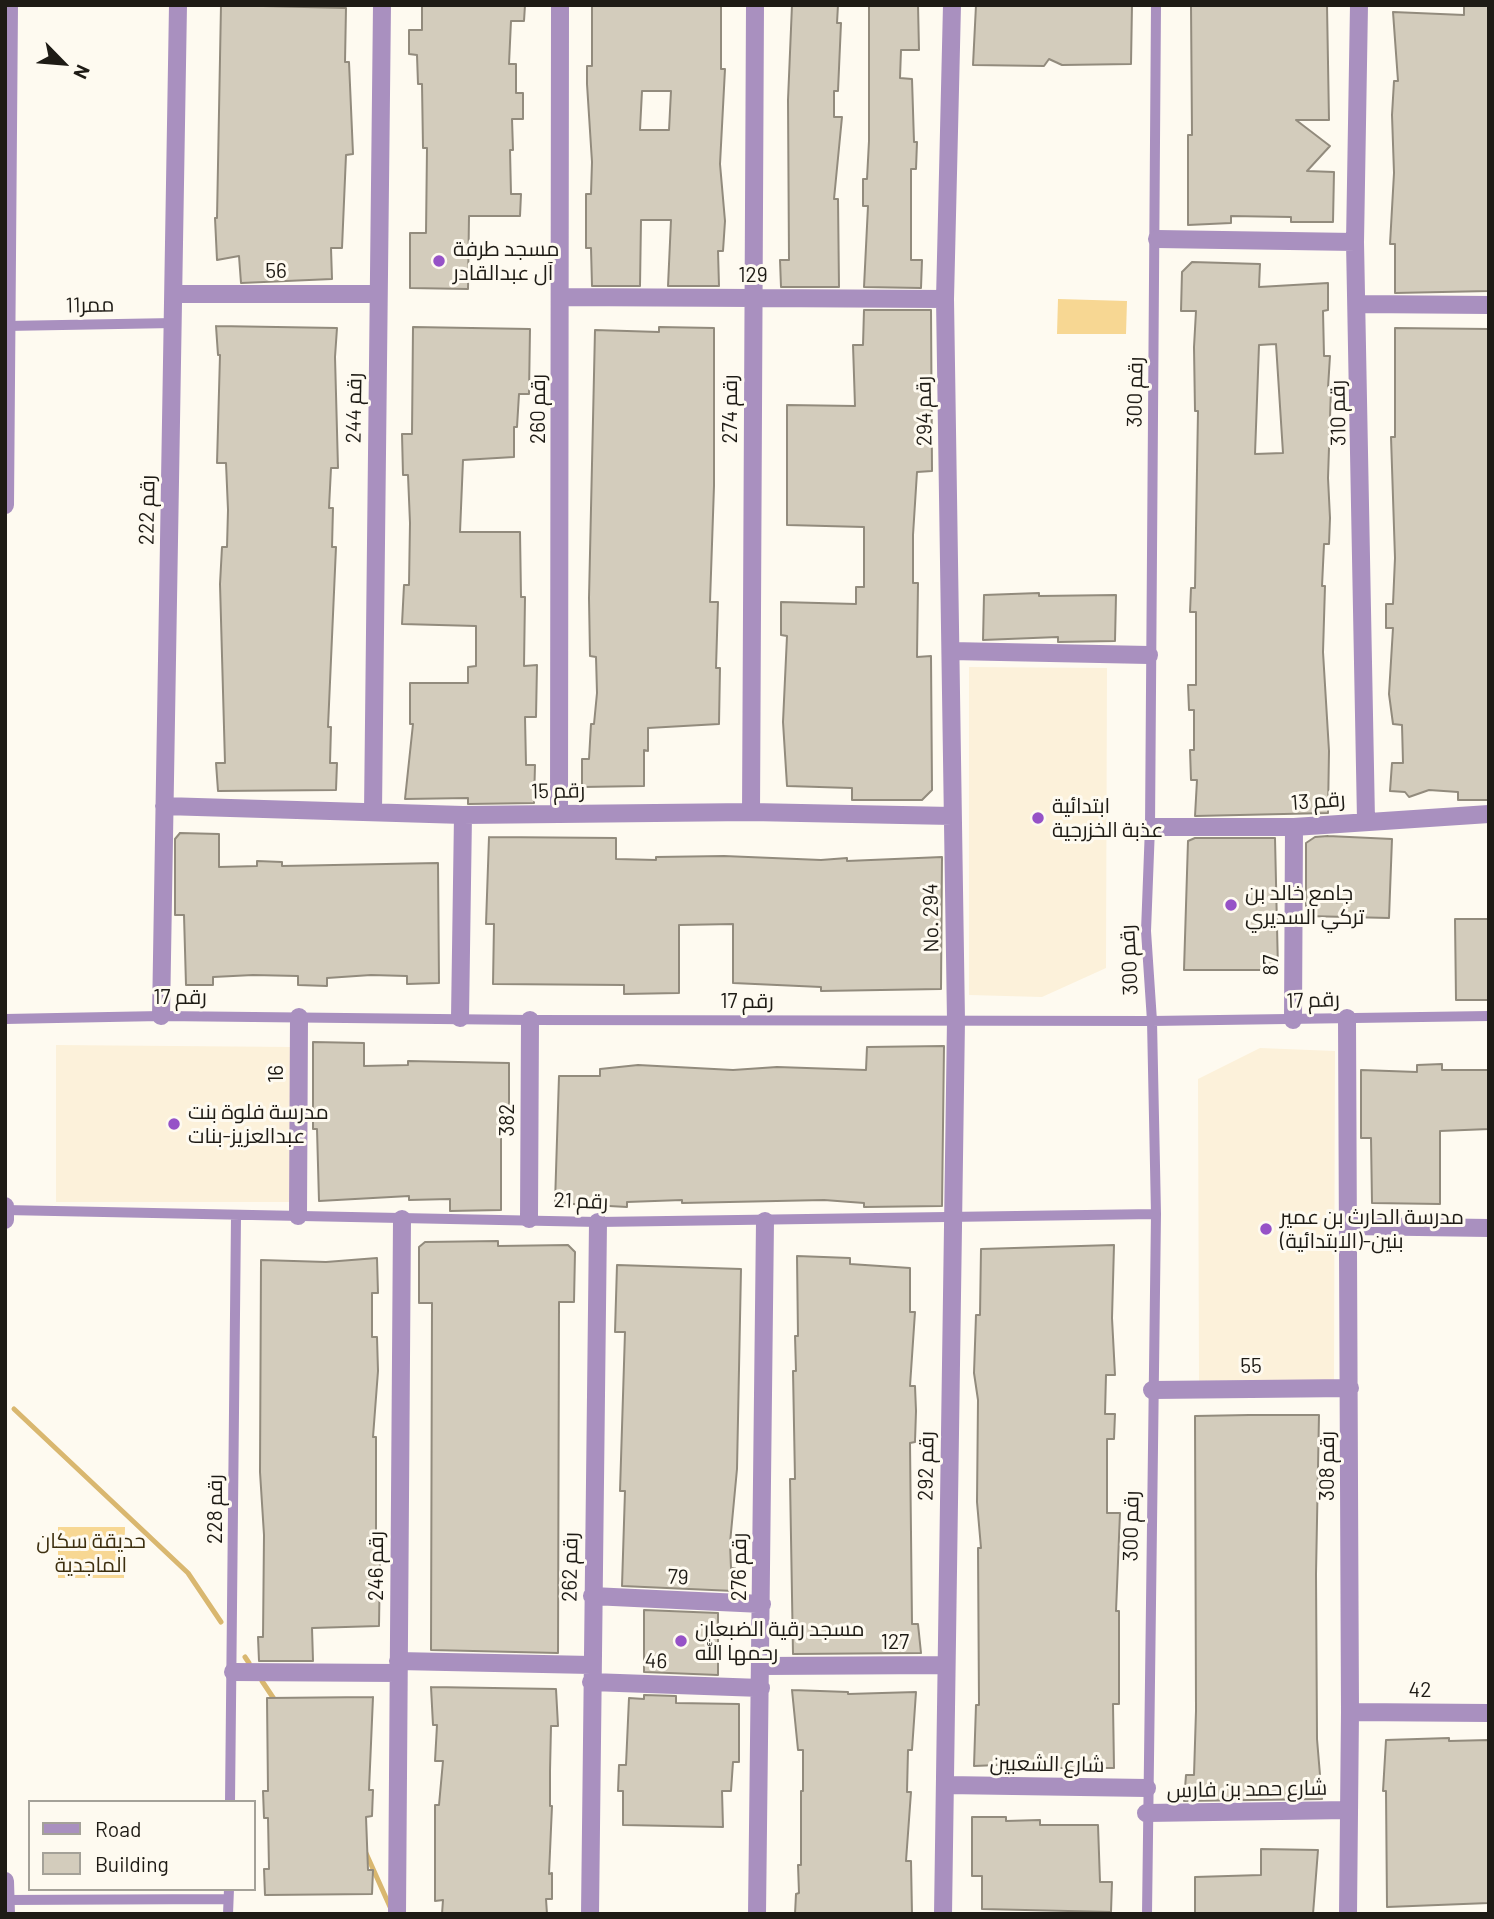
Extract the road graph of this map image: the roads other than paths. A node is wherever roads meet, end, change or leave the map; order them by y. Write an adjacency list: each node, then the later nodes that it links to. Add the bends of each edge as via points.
1 (9, 5): 19 (street)
2 (178, 5): 11 (street, رقم 222)
3 (382, 5): 12 (street, رقم 244)
4 (560, 5): 13 (street, رقم 260)
5 (755, 5): 14 (street, رقم 274)
6 (952, 5): 15 (street, رقم 294)
7 (1156, 5): 9 (lane, رقم 300)
8 (1359, 5): 10 (street, رقم 310)
9 (1157, 239): 10 (street); 22 (lane, رقم 300)
10 (1356, 242): 16 (street, رقم 310)
11 (174, 294): 12 (street, 56); 18 (street, رقم 222)
12 (378, 294): 24 (street, رقم 244)
13 (561, 297): 14 (street, 129); 26 (street, رقم 260)
14 (754, 298): 15 (street, 129); 25 (street, رقم 274)
15 (945, 299): 21 (street, رقم 294)
16 (1359, 304): 17 (street); 30 (street, رقم 310)
17 (1489, 305)
18 (174, 323): 19 (lane, ممر11); 23 (street, رقم 222)
19 (6, 326): 20 (street)
20 (5, 505)
21 (951, 651): 22 (street); 29 (street, رقم 294)
22 (1149, 654): 31 (lane, رقم 300)
23 (164, 806): 24 (street, رقم 15); 33 (street, رقم 222)
24 (373, 811): 28 (street, رقم 15)
25 (751, 812): 26 (street, رقم 15); 29 (street, رقم 15)
26 (559, 813): 28 (street, رقم 15)
27 (1489, 814): 30 (street, رقم 13)
28 (463, 815): 36 (street)
29 (952, 816): 40 (street, No. 294)
30 (1366, 820): 32 (street, رقم 13)
31 (1150, 827): 32 (street, رقم 13); 42 (lane, رقم 300, via 1146,931)
32 (1294, 827): 41 (street, 87)
33 (161, 1016): 35 (lane, رقم 17); 38 (lane, رقم 17)
34 (1489, 1016): 37 (lane, رقم 17)
35 (299, 1017): 36 (lane, رقم 17); 45 (street, 16)
36 (460, 1018): 39 (lane, رقم 17)
37 (1347, 1018): 41 (lane, رقم 17); 53 (street, رقم 308)
38 (5, 1019)
39 (530, 1020): 40 (lane, رقم 17); 49 (street, 382)
40 (956, 1020): 42 (lane, رقم 17); 47 (street, رقم 292)
41 (1293, 1020): 42 (lane, رقم 17)
42 (1152, 1021): 44 (lane, رقم 300)
43 (5, 1208): 46 (lane, رقم 21); 50 (street)
44 (1156, 1214): 47 (lane, رقم 21); 56 (lane, رقم 300)
45 (298, 1216): 46 (lane, رقم 21); 48 (lane, رقم 21)
46 (236, 1217): 62 (lane, رقم 228)
47 (953, 1217): 52 (lane, رقم 21); 59 (street, رقم 292)
48 (402, 1219): 49 (lane, رقم 21); 61 (street, رقم 246)
49 (530, 1219): 51 (lane, رقم 21)
50 (5, 1220)
51 (598, 1222): 52 (lane, رقم 21); 57 (street, رقم 262)
52 (765, 1222): 58 (street, رقم 276)
53 (1348, 1226): 54 (street); 55 (street, رقم 308)
54 (1489, 1228)
55 (1350, 1388): 56 (street, 55); 65 (street, رقم 308)
56 (1152, 1390): 68 (lane, رقم 300)
57 (592, 1595): 58 (street, 79); 63 (street, رقم 262)
58 (762, 1604): 60 (street, رقم 276)
59 (945, 1665): 60 (street, 127); 67 (street, رقم 292)
60 (762, 1666): 64 (street, رقم 276)
61 (398, 1667): 62 (street, 46); 63 (street, 46); 77 (street, رقم 246)
62 (233, 1672): 69 (lane, رقم 228)
63 (591, 1674): 64 (street, 46); 78 (street, رقم 262)
64 (761, 1688): 79 (street, رقم 276)
65 (1350, 1712): 66 (street, 42); 70 (street, رقم 308)
66 (1489, 1713)
67 (946, 1785): 68 (street, شارع الشعبين); 80 (street, رقم 292)
68 (1147, 1788): 71 (lane, رقم 300)
69 (230, 1800)
70 (1348, 1810): 71 (street, شارع حمد بن فارس); 82 (street, رقم 308)
71 (1146, 1813): 81 (lane, رقم 300)
72 (5, 1881): 74 (street)
73 (229, 1894): 74 (lane); 76 (lane)
74 (6, 1900): 75 (street)
75 (6, 1914)
76 (228, 1914)
77 (397, 1914)
78 (590, 1914)
79 (757, 1914)
80 (943, 1914)
81 (1147, 1914)
82 (1348, 1914)

